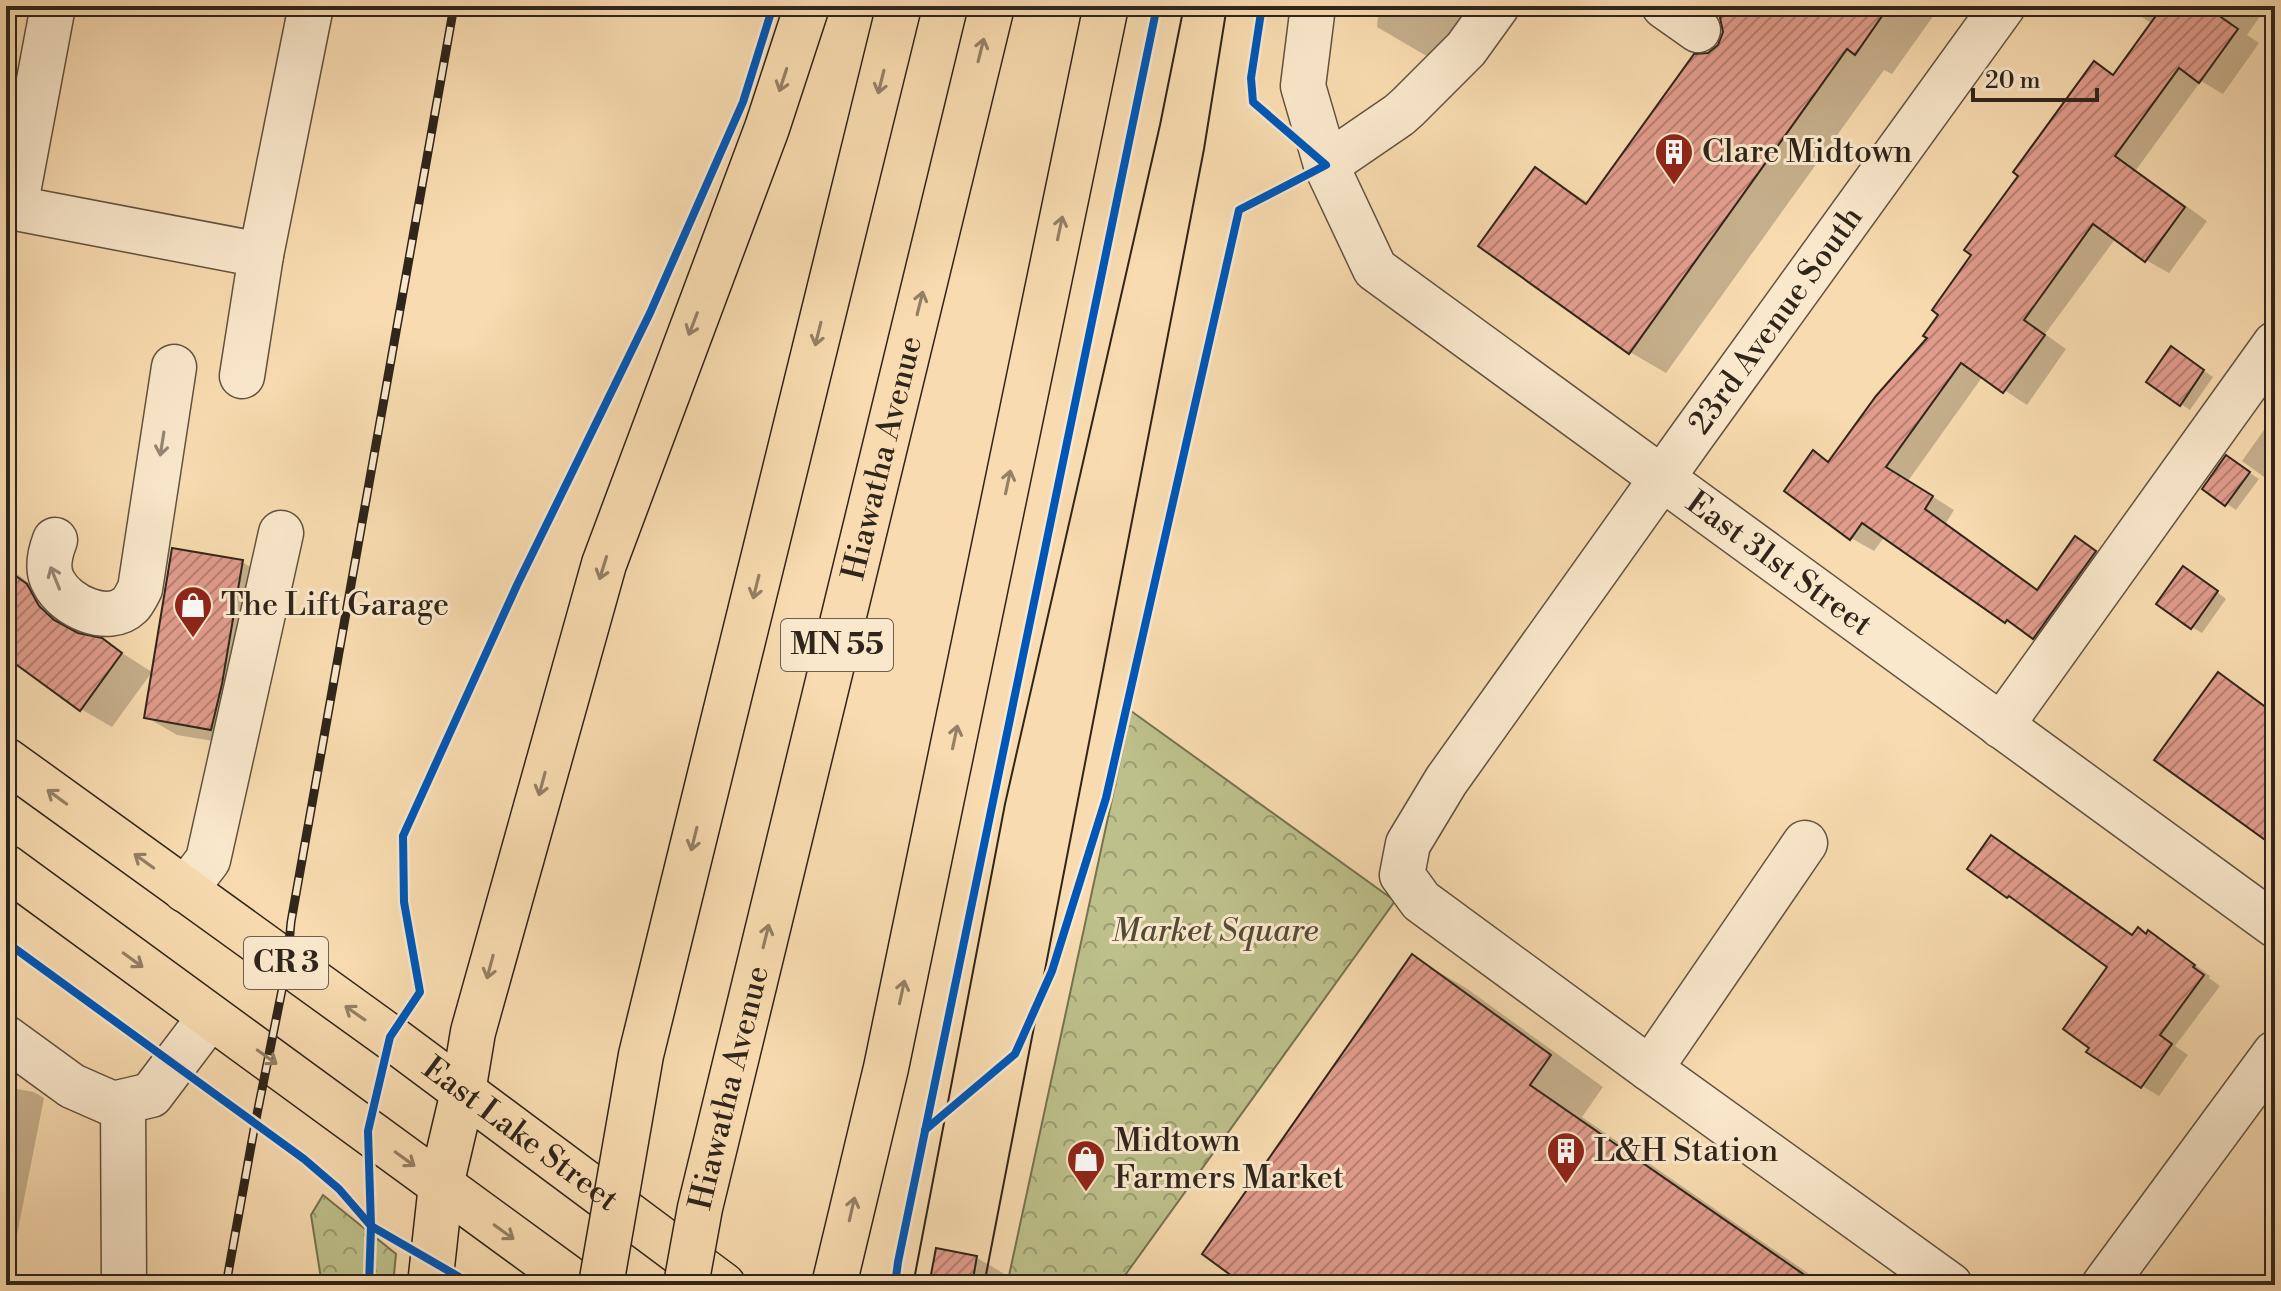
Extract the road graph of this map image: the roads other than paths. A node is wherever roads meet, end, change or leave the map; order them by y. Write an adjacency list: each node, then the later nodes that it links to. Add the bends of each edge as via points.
1 (53, 6): 11 (street, via 15,208)
2 (311, 6): 11 (street)
3 (807, 6): 28 (main road, one-way to 28, via 767,128 604,564 473,1032)
4 (899, 6): 35 (main road, MN 55, one-way to 35, bridge, via 641,1055)
5 (992, 6): 36 (main road, Hiawatha Avenue / MN 55, one-way to 5, bridge, via 700,1208)
6 (1106, 6): 38 (main road, one-way to 6, via 886,1068)
7 (1313, 6): 10 (street, East 31st Street, via 1303,86)
8 (1497, 6): 10 (street, via 1466,49 1408,107)
9 (2003, 6): 15 (street, 23rd Avenue South)
10 (1326, 165): 15 (street, East 31st Street, via 1375,269)
11 (261, 255): 14 (street)
12 (2275, 344): 18 (street)
13 (174, 367): 17 (street, one-way to 17, via 140,589 131,605 100,614 66,597 50,568)
14 (242, 376)
15 (1661, 479): 18 (street, East 31st Street); 27 (street, 23rd Avenue South, via 1446,781 1408,844 1402,875 1421,901)
16 (281, 533): 22 (street, via 208,860)
17 (55, 540)
18 (2001, 726): 23 (street, East 31st Street)
19 (6, 760): 22 (main road, East Lake Street / CR 3, one-way to 19)
20 (1805, 843): 27 (street)
21 (6, 867): 24 (main road, CR 3, one-way to 24)
22 (185, 890): 28 (main road, East Lake Street / CR 3, one-way to 22)
23 (2275, 925)
24 (210, 1017): 30 (street, via 151,1095); 31 (main road, CR 3, one-way to 31)
25 (6, 1038): 30 (street, via 72,1086 113,1104)
26 (2275, 1053): 29 (street)
27 (1650, 1069): 39 (street, 23rd Avenue South)
28 (463, 1092): 31 (main road); 37 (main road, East Lake Street / CR 3)
29 (2262, 1097): 40 (street)
30 (123, 1102): 32 (street)
31 (441, 1185): 33 (main road); 34 (main road, CR 3, one-way to 34)
32 (124, 1285)
33 (430, 1285)
34 (578, 1285)
35 (601, 1285)
36 (686, 1285)
37 (723, 1285)
38 (834, 1285)
39 (1950, 1285)
40 (2104, 1285)

